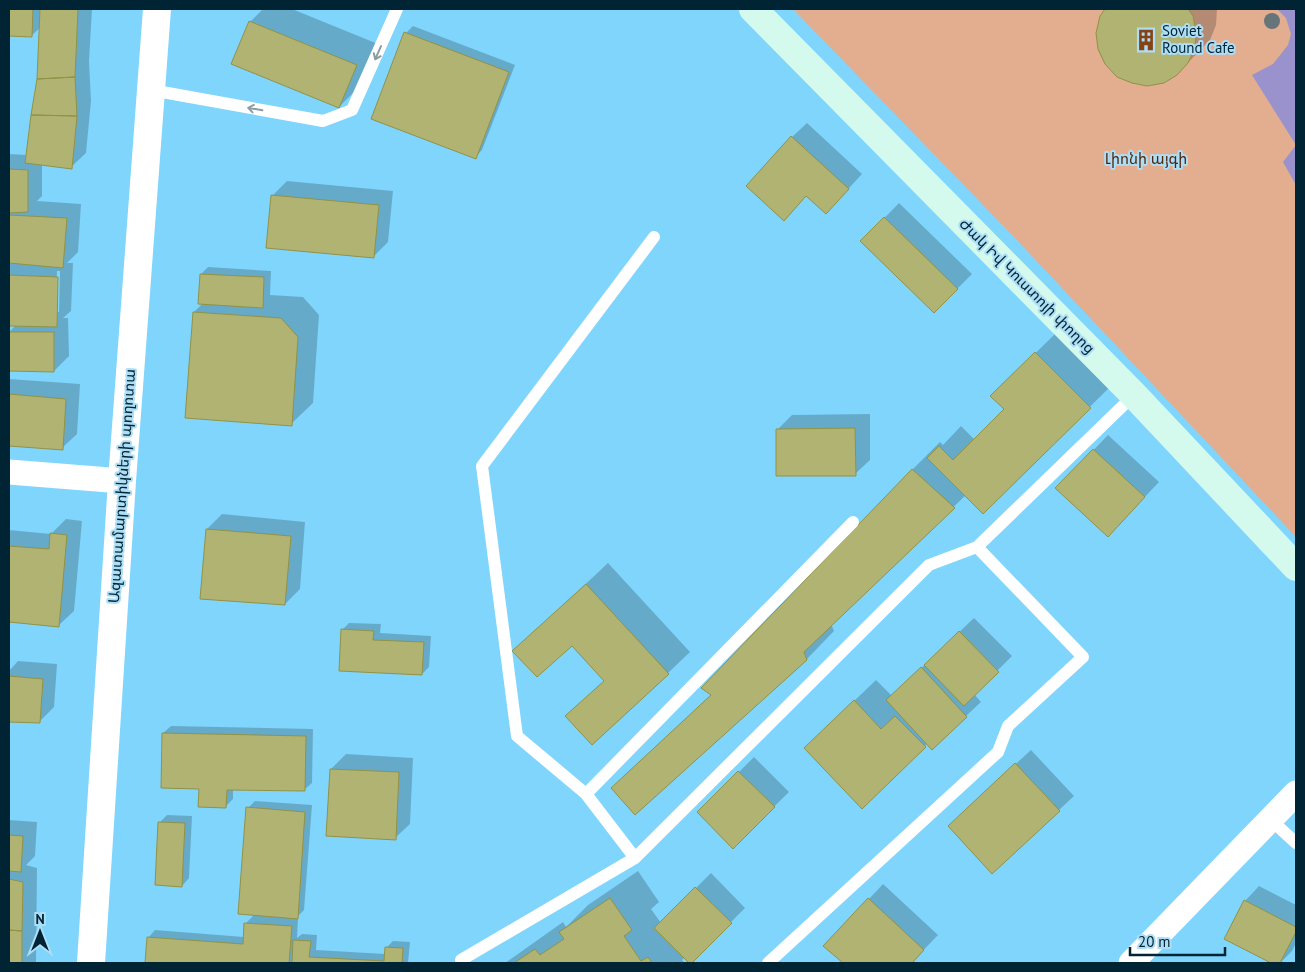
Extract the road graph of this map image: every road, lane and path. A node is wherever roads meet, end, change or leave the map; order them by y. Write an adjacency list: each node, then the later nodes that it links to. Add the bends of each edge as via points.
1 (157, 9): 4 (street, Ազատամարտիկների պողոտա)
2 (397, 9): 4 (lane, one-way to 4, via 352,110 323,120)
3 (753, 9): 6 (main road, Ժակ Իվ Կուստոյի փողոց)
4 (151, 90): 8 (street, Ազատամարտիկների պողոտա)
5 (654, 237): 13 (lane, via 482,466 517,736)
6 (1134, 395): 10 (lane); 11 (main road, Ժակ Իվ Կուստոյի փողոց)
7 (9, 472): 8 (street)
8 (122, 481): 18 (street, Ազատամարտիկների պողոտա)
9 (853, 522): 13 (lane)
10 (977, 547): 16 (lane, via 929,565); 19 (lane, via 1083,657 1008,726 998,752)
11 (1296, 567)
12 (1296, 793): 14 (street)
13 (586, 794): 16 (lane)
14 (1270, 820): 15 (lane); 20 (street)
15 (1296, 843)
16 (636, 858): 17 (lane)
17 (461, 960)
18 (91, 963)
19 (768, 963)
20 (1131, 963)

